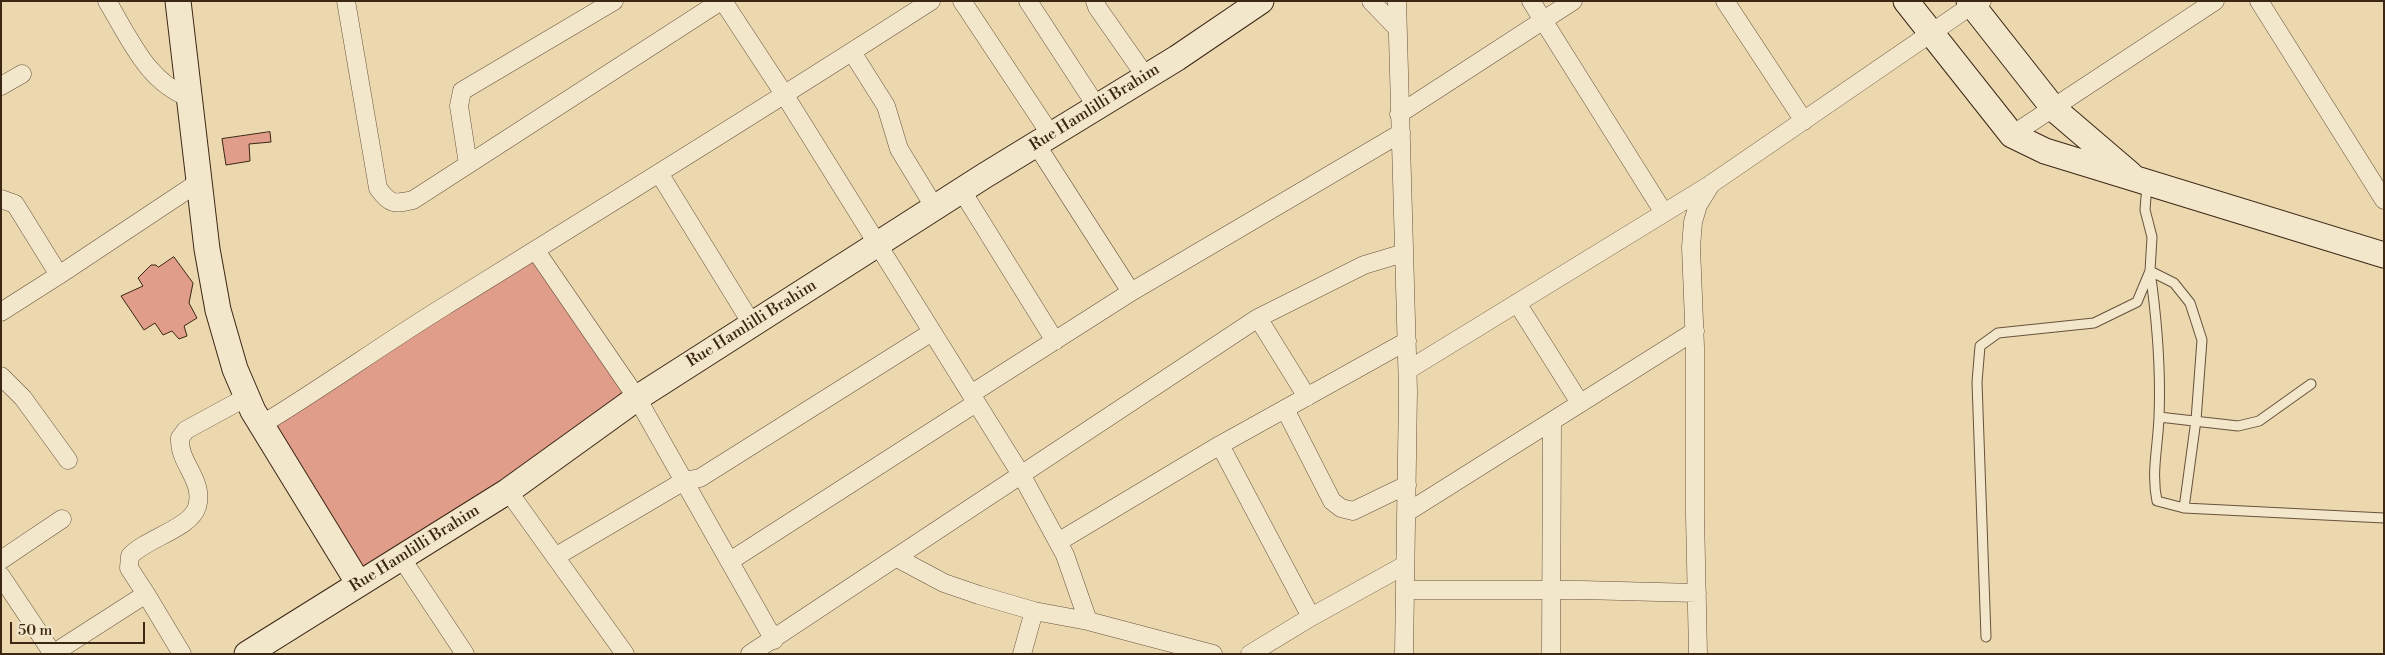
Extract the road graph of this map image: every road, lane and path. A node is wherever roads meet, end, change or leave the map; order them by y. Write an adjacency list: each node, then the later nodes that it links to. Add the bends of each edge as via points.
1 (107, 1): 28 (street, via 152,74 174,92)
2 (178, 1): 28 (street)
3 (346, 1): 36 (street, via 378,188 386,199 396,204 413,200)
4 (614, 1): 36 (street, via 462,92 459,106)
5 (722, 1): 27 (street); 36 (street)
6 (931, 1): 23 (street)
7 (962, 1): 35 (street)
8 (1028, 1): 29 (street)
9 (1095, 1): 25 (street)
10 (1371, 1): 21 (street)
11 (1397, 1): 21 (street)
12 (1531, 1): 20 (street)
13 (1574, 1): 20 (street)
14 (1725, 1): 32 (street)
15 (1906, 1): 22 (street)
16 (2216, 1): 30 (street)
17 (2259, 1): 42 (street)
18 (1258, 2): 25 (street, Rue Hamlilli Brahim)
19 (1974, 3): 22 (street); 30 (street)
20 (1544, 21): 31 (street); 45 (street)
21 (1396, 27): 31 (street)
22 (1933, 32): 32 (street); 34 (street)
23 (852, 52): 27 (street); 44 (street, via 886,106 899,149)
24 (22, 74): 26 (street)
25 (1146, 77): 29 (street, Rue Hamlilli Brahim)
26 (1, 86)
27 (784, 94): 37 (street); 46 (street)
28 (190, 98): 38 (street)
29 (1097, 107): 35 (street, Rue Hamlilli Brahim)
30 (2054, 109): 34 (street); 39 (street)
31 (1399, 114): 33 (street)
32 (1804, 120): 40 (street)
33 (1401, 133): 48 (street); 52 (street)
34 (2012, 135): 39 (street, via 2044,151)
35 (1044, 140): 41 (street, Rue Hamlilli Brahim); 52 (street)
36 (468, 164)
37 (660, 173): 47 (street); 56 (street)
38 (199, 182): 51 (street); 65 (street, via 218,310)
39 (2143, 182): 49 (street); 50 (lane, via 2144,210 2152,237)
40 (1711, 184): 45 (street); 57 (street, via 1702,195 1692,222)
41 (962, 191): 44 (street, Rue Hamlilli Brahim); 59 (street)
42 (2383, 197)
43 (1, 199): 51 (street, via 15,204)
44 (935, 208): 46 (street, Rue Hamlilli Brahim)
45 (1664, 213): 53 (street)
46 (878, 244): 56 (street, Rue Hamlilli Brahim); 58 (street)
47 (536, 251): 66 (street); 73 (street)
48 (1404, 253): 55 (street, via 1364,265); 60 (street)
49 (2384, 255)
50 (2150, 271): 70 (lane, via 2158,329); 71 (lane, via 2174,283 2190,303 2202,340); 101 (lane, via 2137,302 2094,323 1998,333 1980,346 1977,382)
51 (59, 275): 54 (street)
52 (1131, 292): 59 (street)
53 (1517, 303): 61 (street); 68 (street)
54 (1, 312)
55 (1258, 318): 64 (street); 76 (street)
56 (752, 324): 66 (street, Rue Hamlilli Brahim)
57 (1695, 331): 68 (street); 95 (street)
58 (932, 332): 67 (street); 77 (street, via 700,478)
59 (1055, 341): 67 (street)
60 (1407, 341): 61 (street); 64 (street)
61 (1408, 370): 78 (street)
62 (1, 376): 75 (street, via 23,398)
63 (2311, 384): 71 (lane, via 2259,421 2238,426)
64 (1307, 397): 69 (street)
65 (245, 398): 73 (street); 96 (street, via 186,430 180,438 181,453 197,483 197,508 185,521 130,556 130,568)
66 (637, 398): 77 (street); 79 (street, Rue Hamlilli Brahim)
67 (974, 398): 76 (street); 89 (street)
68 (1580, 403): 72 (street)
69 (1285, 409): 74 (street); 78 (street, via 1332,501 1341,508 1353,511)
70 (2159, 417): 71 (lane); 80 (lane, via 2153,484 2157,501)
71 (2196, 420): 80 (lane)
72 (1552, 421): 81 (street); 94 (street)
73 (261, 424): 92 (street)
74 (1220, 445): 84 (street); 99 (street)
75 (68, 460)
76 (1022, 476): 84 (street); 87 (street)
77 (684, 481): 86 (street); 89 (street)
78 (1407, 485): 81 (street)
79 (508, 491): 85 (street, Rue Hamlilli Brahim); 86 (street)
80 (2184, 508): 82 (lane)
81 (1406, 513): 90 (street)
82 (2384, 518)
83 (62, 519): 88 (street)
84 (1058, 542): 100 (street)
85 (400, 556): 92 (street, Rue Hamlilli Brahim); 106 (street)
86 (555, 557): 107 (street)
87 (897, 558): 98 (street, via 944,583); 102 (street)
88 (1, 560)
89 (730, 561): 102 (street)
90 (1405, 566): 93 (street); 99 (street)
91 (1, 576): 97 (street)
92 (359, 584): 103 (street, Rue Hamlilli Brahim)
93 (1405, 590): 94 (street); 112 (street)
94 (1550, 590): 95 (street); 113 (street)
95 (1696, 593): 114 (street)
96 (146, 594): 104 (street); 105 (street)
97 (7, 599): 104 (street)
98 (1034, 611): 100 (street); 109 (street)
99 (1311, 616): 111 (street)
100 (1088, 621): 110 (street)
101 (1986, 637)
102 (774, 640): 108 (street)
103 (253, 652)
104 (54, 653)
105 (182, 654)
106 (465, 654)
107 (625, 654)
108 (750, 654)
109 (1022, 654)
110 (1213, 654)
111 (1250, 654)
112 (1404, 654)
113 (1550, 654)
114 (1698, 654)

